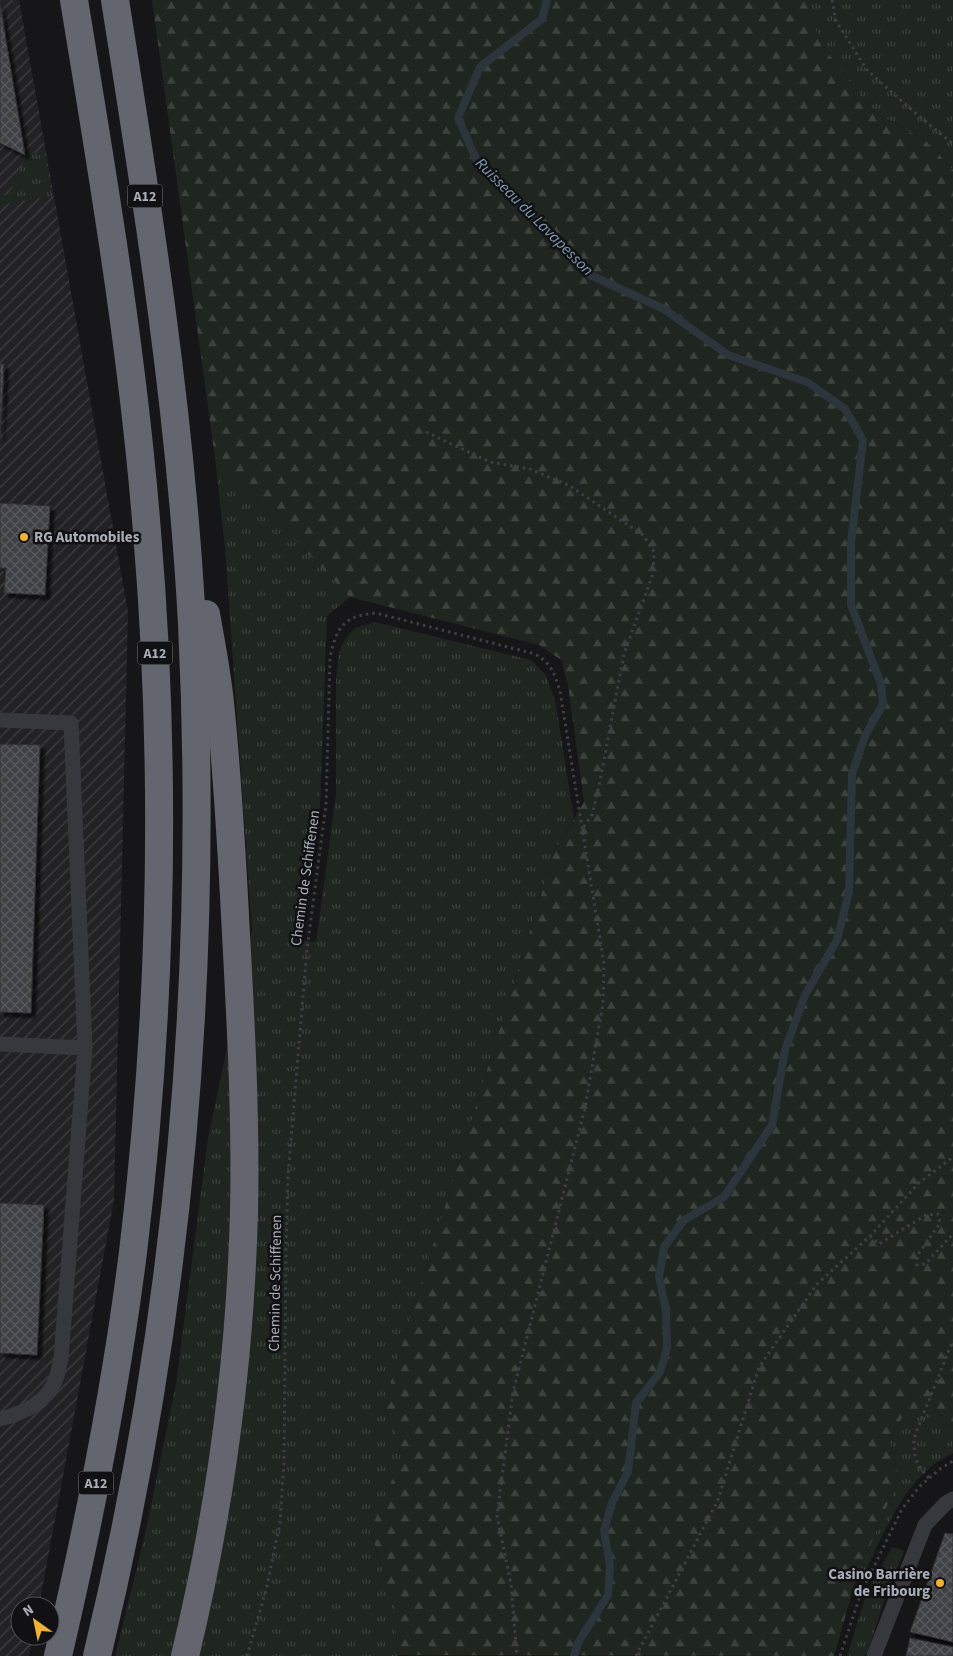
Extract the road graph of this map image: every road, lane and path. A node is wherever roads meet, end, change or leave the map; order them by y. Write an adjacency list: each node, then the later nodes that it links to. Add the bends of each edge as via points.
1 (74, 0): 19 (highway, A12, via 118,277 142,481 157,693 159,832 153,1032 133,1252 113,1391)
2 (115, 0): 5 (highway, A12)
3 (832, 0): 4 (path, via 836,21 867,70)
4 (953, 144)
5 (171, 392): 20 (highway, A12, via 192,620 196,885 190,1043 171,1253 150,1394 124,1536); 21 (highway, via 220,700 244,1094 244,1212 237,1334 225,1442 201,1589)
6 (426, 432): 8 (path, via 490,462 530,469 570,486 643,535 654,552 653,574 624,654 592,815)
7 (0, 720): 10 (lane, via 71,723)
8 (582, 829): 22 (path, Chemin de Schiffenen, via 560,691 546,661 535,654 376,613 358,615 345,622 335,637 330,657 326,806 307,949 288,1175 284,1462 280,1523 266,1590); 23 (path, Chemin de Schiffenen, via 604,964 603,1003 585,1108 513,1392 497,1516 511,1584)
9 (0, 1044): 10 (lane)
10 (85, 1048): 15 (lane, via 61,1360 56,1380 44,1398 22,1413)
11 (953, 1157): 13 (path, via 919,1183)
12 (953, 1234): 13 (path, via 925,1264 916,1265 917,1256 940,1223 938,1214 926,1215 879,1244)
13 (870, 1236): 24 (path, via 817,1284 759,1367 718,1500)
14 (953, 1340): 17 (path, via 914,1438 914,1455 920,1469)
15 (0, 1419)
16 (953, 1461): 17 (path)
17 (929, 1478): 25 (path, via 902,1509 861,1593)
18 (953, 1499): 26 (lane, via 925,1525)
19 (58, 1656)
20 (97, 1656)
21 (185, 1656)
22 (247, 1656)
23 (518, 1656)
24 (636, 1656)
25 (840, 1656)
26 (874, 1656)

